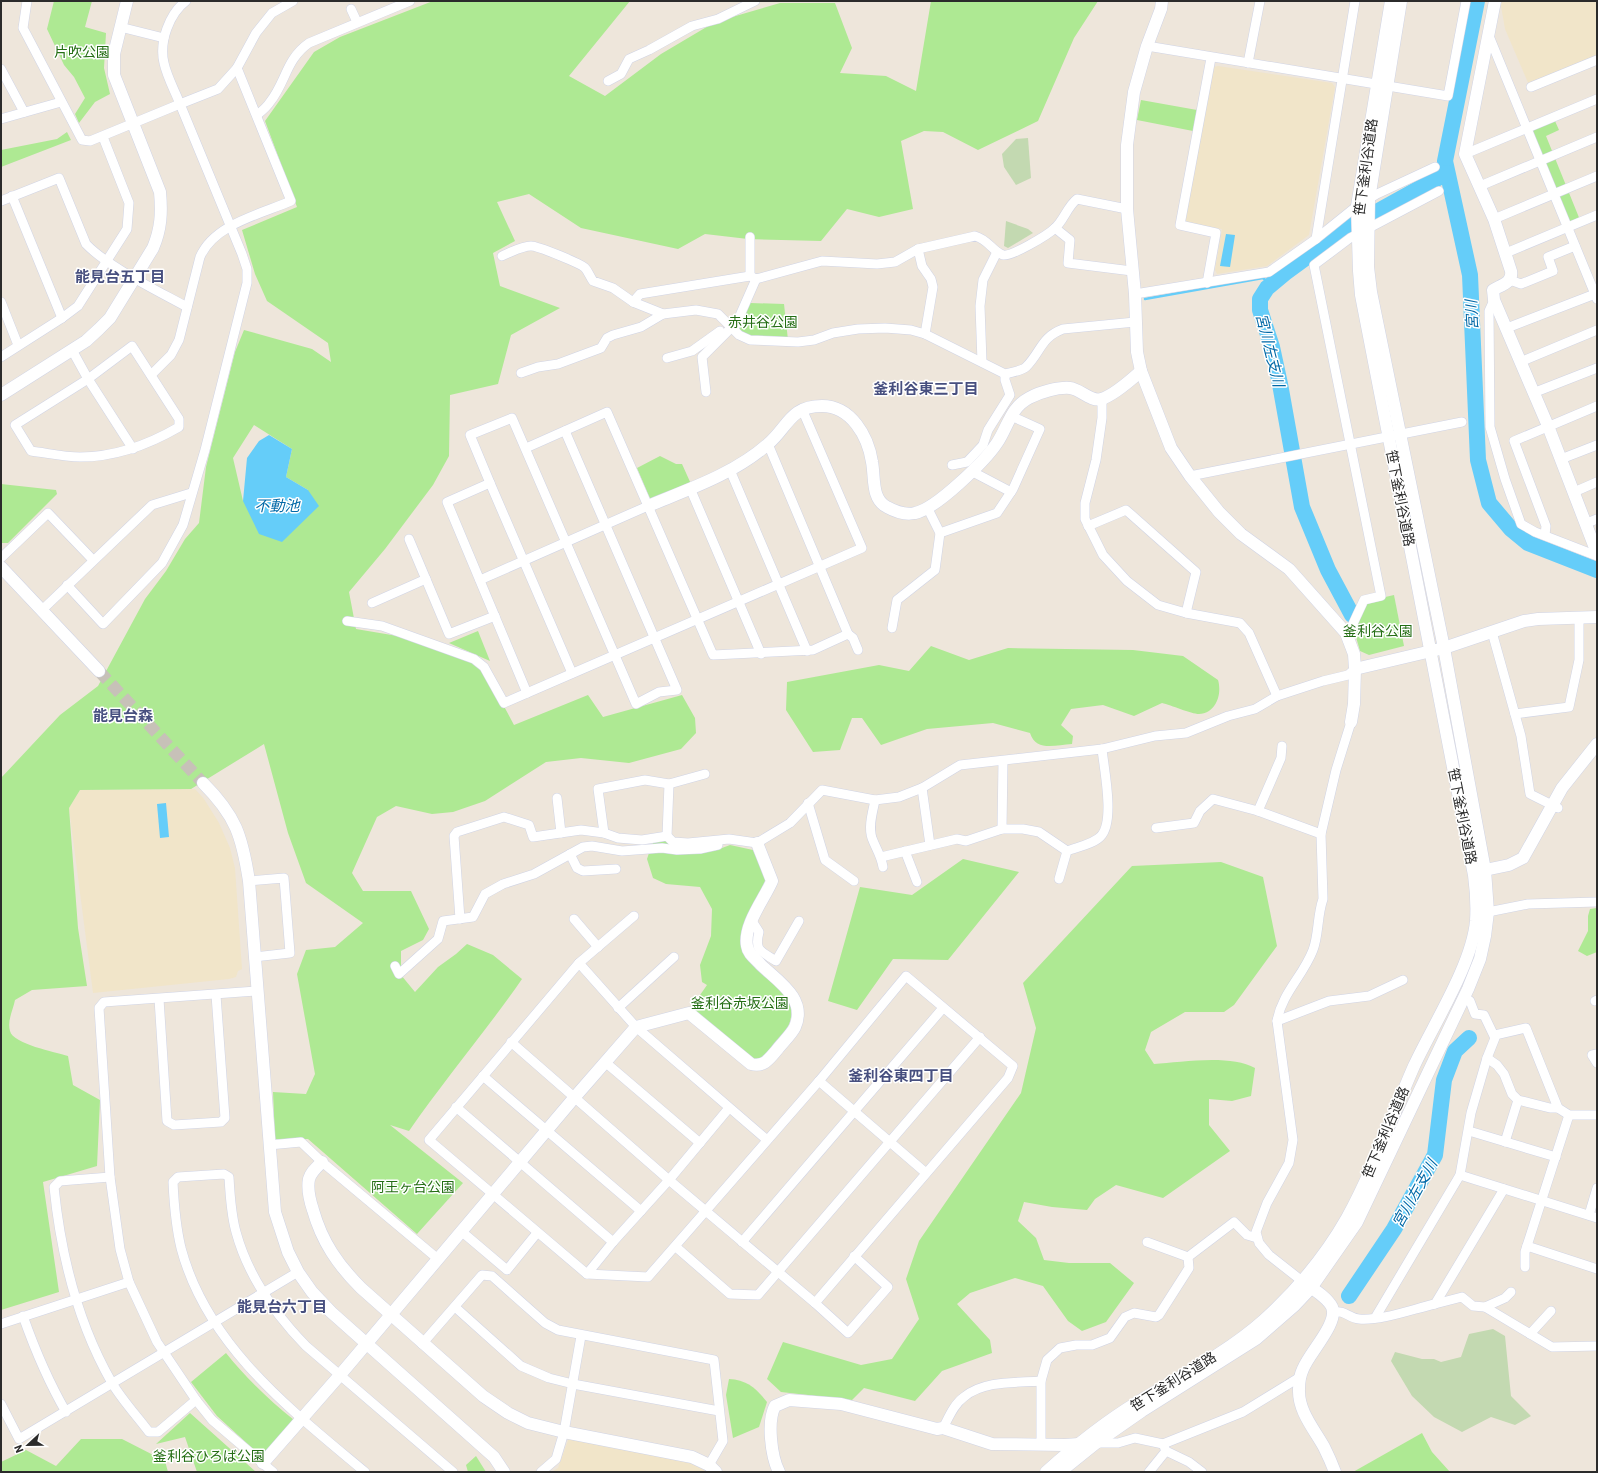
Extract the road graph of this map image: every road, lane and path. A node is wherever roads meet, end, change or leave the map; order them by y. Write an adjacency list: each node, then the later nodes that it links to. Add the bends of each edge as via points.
1 (27, 1): 30 (street, via 24,28)
2 (127, 1): 16 (street)
3 (186, 1): 18 (street, via 173,15)
4 (291, 1): 23 (street, via 272,14 256,33)
5 (755, 1): 26 (street, via 718,19 692,26 629,59 621,74)
6 (1162, 1): 19 (street)
7 (1260, 1): 22 (street)
8 (1355, 1): 25 (street)
9 (1391, 1): 27 (street, 笹下釜利谷道路)
10 (1402, 1): 27 (street, 笹下釜利谷道路)
11 (1466, 1): 27 (street, via 1448,96)
12 (1495, 1): 17 (street)
13 (404, 2): 15 (street)
14 (352, 9): 15 (street)
15 (357, 22): 33 (street, via 298,50 271,102)
16 (120, 27): 18 (street); 35 (street, via 114,54 114,75)
17 (1489, 36): 36 (street); 39 (street)
18 (164, 38): 31 (street, via 164,62)
19 (1147, 46): 20 (street); 50 (street, via 1129,121)
20 (1212, 58): 22 (street); 70 (street, via 1180,225 1216,233)
21 (1597, 60): 28 (street)
22 (1248, 63): 25 (street)
23 (237, 68): 31 (street, via 218,89); 33 (street)
24 (1, 69): 32 (street)
25 (1343, 78): 27 (street); 59 (street)
26 (608, 81)
27 (1383, 85): 47 (street, 笹下釜利谷道路); 49 (street, 笹下釜利谷道路)
28 (1531, 87)
29 (1597, 99): 36 (street)
30 (61, 102): 32 (street); 37 (street, via 82,140 90,141)
31 (180, 104): 35 (street); 53 (street)
32 (24, 112): 34 (street)
33 (258, 115): 53 (street, via 291,201)
34 (1, 119)
35 (132, 124): 37 (street); 67 (street, via 160,192 162,209 161,223 153,248)
36 (1527, 128): 39 (street); 40 (street)
37 (103, 137): 65 (street, via 129,203 127,229)
38 (1597, 137): 40 (street)
39 (1465, 154): 43 (street)
40 (1540, 161): 43 (street); 45 (street)
41 (1435, 167): 47 (street)
42 (1597, 176): 45 (street)
43 (1480, 186): 52 (street)
44 (1439, 191): 55 (street)
45 (1553, 195): 52 (street); 56 (street)
46 (12, 196): 48 (street); 65 (street, via 59,178 86,244); 78 (street)
47 (1369, 199): 49 (street); 55 (street, 笹下釜利谷道路)
48 (1, 201)
49 (1357, 206): 57 (street, 笹下釜利谷道路); 59 (street)
50 (1127, 209): 54 (street, via 1077,199 1070,204); 66 (street)
51 (1597, 215): 56 (street)
52 (1494, 219): 63 (street)
53 (230, 226): 76 (street, via 215,235 204,247); 122 (street, via 247,269 247,283)
54 (1055, 228): 62 (street, via 1014,253 1005,255); 66 (street, via 1070,240 1068,263)
55 (1368, 228): 57 (street); 106 (street, 笹下釜利谷道路, via 1371,292)
56 (1567, 228): 60 (street); 63 (street)
57 (1357, 234): 106 (street, 笹下釜利谷道路, via 1361,295); 108 (street, via 1314,265)
58 (750, 237): 68 (street)
59 (1316, 239): 70 (street, via 1269,272)
60 (1575, 246): 69 (street, via 1548,257 1553,271 1521,284); 72 (street)
61 (918, 249): 62 (street, via 975,236 984,239); 68 (street, via 895,262 877,264 822,260); 83 (street, via 922,266 933,287)
62 (997, 252): 88 (street, via 983,280 980,306)
63 (1506, 253): 69 (street, via 1512,277)
64 (502, 256): 75 (street, via 531,246 543,248 568,261 576,261 585,267 593,281 613,288)
65 (107, 260): 67 (street); 78 (street, via 78,306)
66 (1132, 271): 71 (street)
67 (134, 278): 76 (street); 85 (street, via 110,318 86,341)
68 (753, 278): 75 (street, via 640,294); 80 (street)
69 (1510, 280): 73 (street, via 1493,290)
70 (1207, 283): 71 (street)
71 (1135, 294): 79 (street)
72 (1596, 296): 81 (street)
73 (1494, 300): 81 (street); 129 (street, via 1489,311 1490,427 1521,524)
74 (1, 302): 84 (street)
75 (633, 302): 77 (street)
76 (187, 307): 94 (street, via 179,340 171,355)
77 (663, 314): 80 (street, via 707,311 718,314); 92 (street, via 641,327 613,334 601,348 558,364)
78 (62, 318): 84 (street)
79 (1135, 322): 91 (street, via 1136,352); 93 (street, via 1054,332 1044,340 1026,368)
80 (731, 327): 83 (street, via 739,335 750,340 783,343 814,340 833,333 858,329 885,328); 87 (street, via 692,351); 96 (street, via 702,357)
81 (1506, 328): 89 (street)
82 (1597, 330): 89 (street)
83 (925, 334): 88 (street)
84 (18, 345): 86 (street)
85 (72, 350): 95 (street); 98 (street)
86 (1, 357)
87 (667, 358)
88 (982, 362): 93 (street)
89 (1520, 362): 97 (street)
90 (1597, 368): 97 (street)
91 (1142, 371): 99 (street); 116 (street, via 1171,448)
92 (521, 373)
93 (1005, 374): 113 (street, via 1010,395 988,430 983,444 967,462)
94 (151, 375): 95 (street, via 132,346); 110 (street, via 179,420 178,427 157,440)
95 (88, 379): 110 (street); 110 (street, via 15,425 31,451 79,457 111,455)
96 (706, 392)
97 (1533, 393): 104 (street)
98 (1, 395)
99 (1102, 399): 102 (street, via 1093,399 1071,388 1054,390 1028,398 1017,406); 127 (street, via 1096,460 1085,503 1085,519)
100 (1597, 406): 104 (street)
101 (802, 408): 107 (street); 124 (street, via 835,407 853,419 871,455 874,484 883,506 908,514); 137 (street, via 862,548)
102 (1011, 416): 115 (street, via 998,443); 120 (street, via 1040,429)
103 (1462, 422): 106 (street)
104 (1548, 426): 112 (street); 129 (street, via 1514,441 1546,526)
105 (565, 431): 111 (street); 123 (street, via 607,412); 126 (street)
106 (1395, 435): 108 (street); 156 (street, 笹下釜利谷道路); 158 (street, 笹下釜利谷道路)
107 (768, 444): 114 (street); 137 (street)
108 (1349, 444): 116 (street); 153 (street, via 1381,596 1364,600)
109 (1597, 445): 112 (street)
110 (133, 448)
111 (526, 448): 118 (street, via 512,418 470,435); 131 (street)
112 (1560, 459): 121 (street)
113 (952, 465)
114 (730, 470): 119 (street); 141 (street)
115 (971, 471): 120 (street); 124 (street)
116 (1190, 476): 153 (street, via 1230,523 1289,569)
117 (1597, 482): 121 (street)
118 (490, 483): 135 (street); 139 (street, via 447,502)
119 (690, 488): 123 (street); 142 (street)
120 (1011, 492): 128 (street, via 997,514)
121 (1574, 492): 125 (street)
122 (192, 494): 134 (street, via 152,505); 140 (street, via 182,525 162,563 103,624)
123 (648, 506): 126 (street); 150 (street)
124 (928, 509): 128 (street)
125 (1592, 521): 132 (street)
126 (606, 525): 131 (street); 155 (street)
127 (1088, 526): 145 (street, via 1103,555 1127,581 1158,605); 145 (street, via 1126,510 1196,572)
128 (940, 533): 151 (street, via 935,570 897,600)
129 (1545, 535): 132 (street)
130 (409, 539): 138 (street)
131 (566, 543): 135 (street); 161 (street)
132 (1597, 554)
133 (1, 558): 134 (street, via 48,512)
134 (94, 560): 140 (street)
135 (523, 561): 139 (street); 164 (street)
136 (1, 567): 144 (street)
137 (820, 567): 141 (street); 154 (street)
138 (426, 579): 143 (street); 146 (street, via 449,634)
139 (480, 580): 146 (street)
140 (67, 585): 144 (street)
141 (779, 585): 142 (street); 159 (street)
142 (738, 601): 150 (street); 160 (street)
143 (372, 602)
144 (42, 610): 163 (street)
145 (1186, 613): 166 (street, via 1240,623 1249,633)
146 (495, 616): 165 (street)
147 (1579, 617): 148 (street); 152 (street, via 1538,619); 167 (street, via 1579,660 1569,707)
148 (1597, 617)
149 (347, 620): 165 (street, via 382,626 474,659 484,667 504,703)
150 (697, 620): 155 (street); 160 (street, via 713,655)
151 (892, 628)
152 (1492, 632): 156 (street); 167 (street)
153 (1346, 633): 162 (street, via 1354,654)
154 (848, 634): 157 (street, via 853,638); 159 (street)
155 (655, 638): 161 (street); 161 (street, via 678,690 659,692 636,704)
156 (1444, 648): 158 (street); 198 (street, 笹下釜利谷道路)
157 (858, 650)
158 (1431, 650): 162 (street); 198 (street, 笹下釜利谷道路)
159 (807, 651): 160 (street)
160 (761, 654)
161 (614, 655): 164 (street)
162 (1355, 669): 166 (street, via 1348,675 1323,680); 168 (street)
163 (99, 671)
164 (572, 674): 165 (street)
165 (528, 693)
166 (1277, 696): 171 (street, via 1254,709 1228,716 1186,733 1155,736)
167 (1515, 714): 181 (street, via 1530,794)
168 (1351, 722): 187 (street, via 1336,770)
169 (1597, 744): 181 (street, via 1562,788)
170 (1282, 746): 182 (street, via 1281,758)
171 (1102, 749): 173 (street); 193 (street, via 1108,798 1106,830 1100,838)
172 (1597, 754): 181 (street)
173 (1003, 761): 177 (street, via 960,765); 184 (street)
174 (705, 774): 176 (street)
175 (203, 783): 201 (street, via 231,815 244,846)
176 (669, 784): 186 (street, via 645,780 598,789); 188 (street)
177 (922, 788): 179 (street, via 899,797); 191 (street)
178 (557, 798): 185 (street)
179 (875, 800): 180 (street, via 822,790); 195 (street, via 870,820 871,836)
180 (808, 803): 190 (street, via 790,823); 200 (street, via 825,860)
181 (1555, 806): 198 (street, via 1522,858)
182 (1258, 811): 183 (street, via 1213,799 1200,811 1194,823); 187 (street)
183 (1156, 828)
184 (1002, 829): 191 (street, via 966,841 957,839); 193 (street, via 1039,832)
185 (560, 833): 186 (street, via 580,830); 206 (street, via 533,837 529,825 504,817 458,832 454,836)
186 (604, 833): 188 (street, via 618,838 642,840)
187 (1321, 834): 222 (street, via 1323,899 1314,949 1280,1006)
188 (667, 836): 189 (street, via 673,842 688,843)
189 (729, 839): 190 (street); 194 (street, via 718,845 700,849 622,851 592,846 582,847)
190 (757, 843): 208 (street, via 772,880)
191 (930, 845): 192 (street)
192 (905, 851): 195 (street); 202 (street)
193 (1067, 851): 199 (street)
194 (570, 854): 197 (street, via 577,868 583,872); 206 (street, via 534,874 503,884 485,894 473,917)
195 (881, 857): 196 (street)
196 (883, 867)
197 (616, 869)
198 (1482, 874): 204 (street, 笹下釜利谷道路); 279 (street, 笹下釜利谷道路, via 1476,894 1476,922 1462,969 1416,1063 1346,1219)
199 (1060, 879)
200 (854, 881)
201 (249, 882): 211 (street); 211 (street, via 284,878 290,953)
202 (917, 882)
203 (1597, 902): 204 (street, via 1528,904)
204 (1488, 912): 218 (street, 笹下釜利谷道路, via 1480,959)
205 (634, 916): 210 (street)
206 (460, 919): 214 (street, via 443,921 438,939 399,974)
207 (574, 919): 210 (street)
208 (752, 921): 209 (street, via 758,932 758,949 776,961); 223 (street, via 747,934 747,946 751,956 793,995 798,1008 795,1027 764,1064 751,1064 689,1013)
209 (799, 921)
210 (598, 947): 213 (street)
211 (254, 957): 216 (street)
212 (674, 957): 220 (street)
213 (579, 963): 220 (street); 226 (street)
214 (395, 966)
215 (1403, 980): 222 (street, via 1369,996 1329,1001)
216 (257, 991): 217 (street); 247 (street)
217 (216, 995): 219 (street); 219 (street, via 225,1118 221,1122 213,1123 174,1125 167,1121)
218 (1464, 997): 224 (street, via 1470,1001 1475,1014 1484,1015); 279 (street, 笹下釜利谷道路, via 1357,1222)
219 (160, 999): 253 (street, via 104,1002 99,1008)
220 (618, 1008): 223 (street)
221 (943, 1008): 225 (street); 232 (street, via 906,976); 238 (street)
222 (1277, 1020): 264 (street, via 1292,1140 1289,1163 1259,1222 1256,1232)
223 (636, 1027): 229 (street); 236 (street)
224 (1495, 1035): 228 (street); 237 (street, via 1526,1028)
225 (980, 1037): 244 (street); 251 (street, via 1013,1066 1008,1078)
226 (511, 1042): 231 (street); 233 (street)
227 (1597, 1054): 230 (street, via 1592,1055)
228 (1487, 1058): 234 (street, via 1504,1074 1512,1094); 242 (street, via 1471,1113)
229 (605, 1062): 233 (street); 246 (street)
230 (1597, 1063)
231 (483, 1076): 235 (street); 241 (street)
232 (819, 1081): 238 (street); 243 (street)
233 (574, 1098): 241 (street); 254 (street)
234 (1518, 1100): 237 (street); 245 (street)
235 (456, 1107): 249 (street); 257 (street, via 429,1140)
236 (729, 1108): 243 (street); 246 (street)
237 (1558, 1108): 239 (street)
238 (854, 1112): 244 (street); 266 (street)
239 (1569, 1114): 240 (street); 248 (street)
240 (1597, 1115)
241 (547, 1130): 249 (street); 259 (street)
242 (1469, 1131): 245 (street); 252 (street)
243 (767, 1140): 260 (street)
244 (890, 1142): 251 (street); 276 (street)
245 (1505, 1142): 248 (street)
246 (700, 1143): 254 (street)
247 (269, 1145): 250 (street, via 301,1142); 275 (street, via 275,1212 280,1232)
248 (1556, 1157): 258 (street)
249 (520, 1161): 257 (street); 265 (street)
250 (322, 1162): 272 (street); 289 (street, via 313,1171 309,1181 310,1200 317,1226 342,1270)
251 (926, 1173): 270 (street)
252 (1460, 1175): 256 (street); 291 (street)
253 (110, 1178): 278 (street, via 120,1250); 282 (street, via 60,1181 54,1187 58,1227)
254 (669, 1180): 259 (street); 260 (street)
255 (1597, 1188): 261 (street)
256 (1504, 1189): 258 (street); 284 (street)
257 (493, 1194): 262 (street); 263 (street)
258 (1542, 1200): 261 (street); 268 (street)
259 (641, 1211): 265 (street)
260 (706, 1211): 266 (street); 269 (street)
261 (1593, 1217)
262 (461, 1231): 263 (street, via 507,1270); 272 (street)
263 (537, 1233): 277 (street)
264 (1258, 1238): 271 (street, via 1247,1235 1234,1222); 279 (street, via 1269,1255)
265 (613, 1242): 277 (street)
266 (742, 1242): 276 (street)
267 (1148, 1242): 271 (street)
268 (1527, 1246): 273 (street); 274 (street)
269 (676, 1247): 276 (street, via 730,1294 758,1295); 277 (street, via 648,1277)
270 (854, 1256): 283 (street); 283 (street, via 888,1287 848,1333)
271 (1188, 1257): 302 (street, via 1189,1268 1159,1315 1156,1317 1134,1313 1125,1317 1110,1338 1092,1345 1076,1344 1060,1348 1047,1360)
272 (438, 1259): 289 (street)
273 (1524, 1267)
274 (1597, 1268)
275 (298, 1272): 281 (street); 296 (street, via 331,1312)
276 (778, 1272): 283 (street)
277 (587, 1274)
278 (129, 1282): 282 (street); 299 (street)
279 (1306, 1284): 288 (street, via 1326,1299); 312 (street, 笹下釜利谷道路, via 1295,1305 1256,1339); 313 (street, 笹下釜利谷道路, via 1250,1332 1120,1414)
280 (1511, 1292): 286 (street, via 1505,1298)
281 (262, 1293): 292 (street); 292 (street, via 236,1233 229,1178 224,1174 178,1177 173,1182 181,1247 192,1279); 300 (street, via 287,1327)
282 (75, 1300): 290 (street); 303 (street)
283 (815, 1303)
284 (1435, 1304): 286 (street, via 1462,1298 1474,1306); 291 (street)
285 (455, 1307): 295 (street, via 482,1275 492,1276 545,1323 558,1330); 297 (street); 304 (street, via 521,1366 549,1378)
286 (1485, 1307): 294 (street)
287 (1551, 1311): 294 (street)
288 (1333, 1312): 291 (street, via 1341,1310 1358,1319); 301 (street, via 1329,1327 1309,1357)
289 (390, 1315): 296 (street); 297 (street)
290 (23, 1316): 293 (street); 308 (street, via 39,1360)
291 (1375, 1318)
292 (214, 1322): 299 (street); 309 (street, via 255,1375)
293 (1, 1324)
294 (1530, 1334): 298 (street, via 1552,1348)
295 (581, 1336): 304 (street); 307 (street, via 714,1360)
296 (365, 1343): 300 (street); 321 (street, via 494,1457)
297 (422, 1344): 311 (street, via 483,1396 508,1413 528,1422)
298 (1597, 1346)
299 (163, 1353): 303 (street); 305 (street)
300 (340, 1375): 309 (street); 320 (street)
301 (1300, 1377): 315 (street, via 1244,1412); 328 (street, via 1301,1405)
302 (1041, 1382): 310 (street, via 994,1384 977,1390 964,1397 954,1408); 314 (street)
303 (112, 1383): 305 (street, via 149,1432 158,1432); 308 (street)
304 (573, 1384): 307 (street); 311 (street)
305 (196, 1400): 316 (street, via 212,1420)
306 (1, 1404): 308 (street, via 19,1439)
307 (719, 1411): 317 (street, via 723,1440)
308 (66, 1412)
309 (301, 1418): 316 (street); 319 (street)
310 (943, 1428): 314 (street, via 992,1444); 323 (street, via 937,1429 841,1404 789,1400 775,1406 770,1421 775,1464)
311 (564, 1432): 317 (street, via 692,1457); 322 (street, via 556,1459)
312 (1096, 1443): 313 (street); 315 (street, via 1118,1443 1135,1438); 325 (street, 笹下釜利谷道路)
313 (1079, 1444): 314 (street); 324 (street, 笹下釜利谷道路)
314 (1041, 1446)
315 (1164, 1447): 326 (street); 327 (street)
316 (262, 1463): 318 (street)
317 (712, 1468)
318 (273, 1472)
319 (365, 1472)
320 (453, 1472)
321 (504, 1472)
322 (541, 1472)
323 (779, 1472)
324 (1046, 1472)
325 (1060, 1472)
326 (1149, 1472)
327 (1202, 1472)
328 (1335, 1472)

